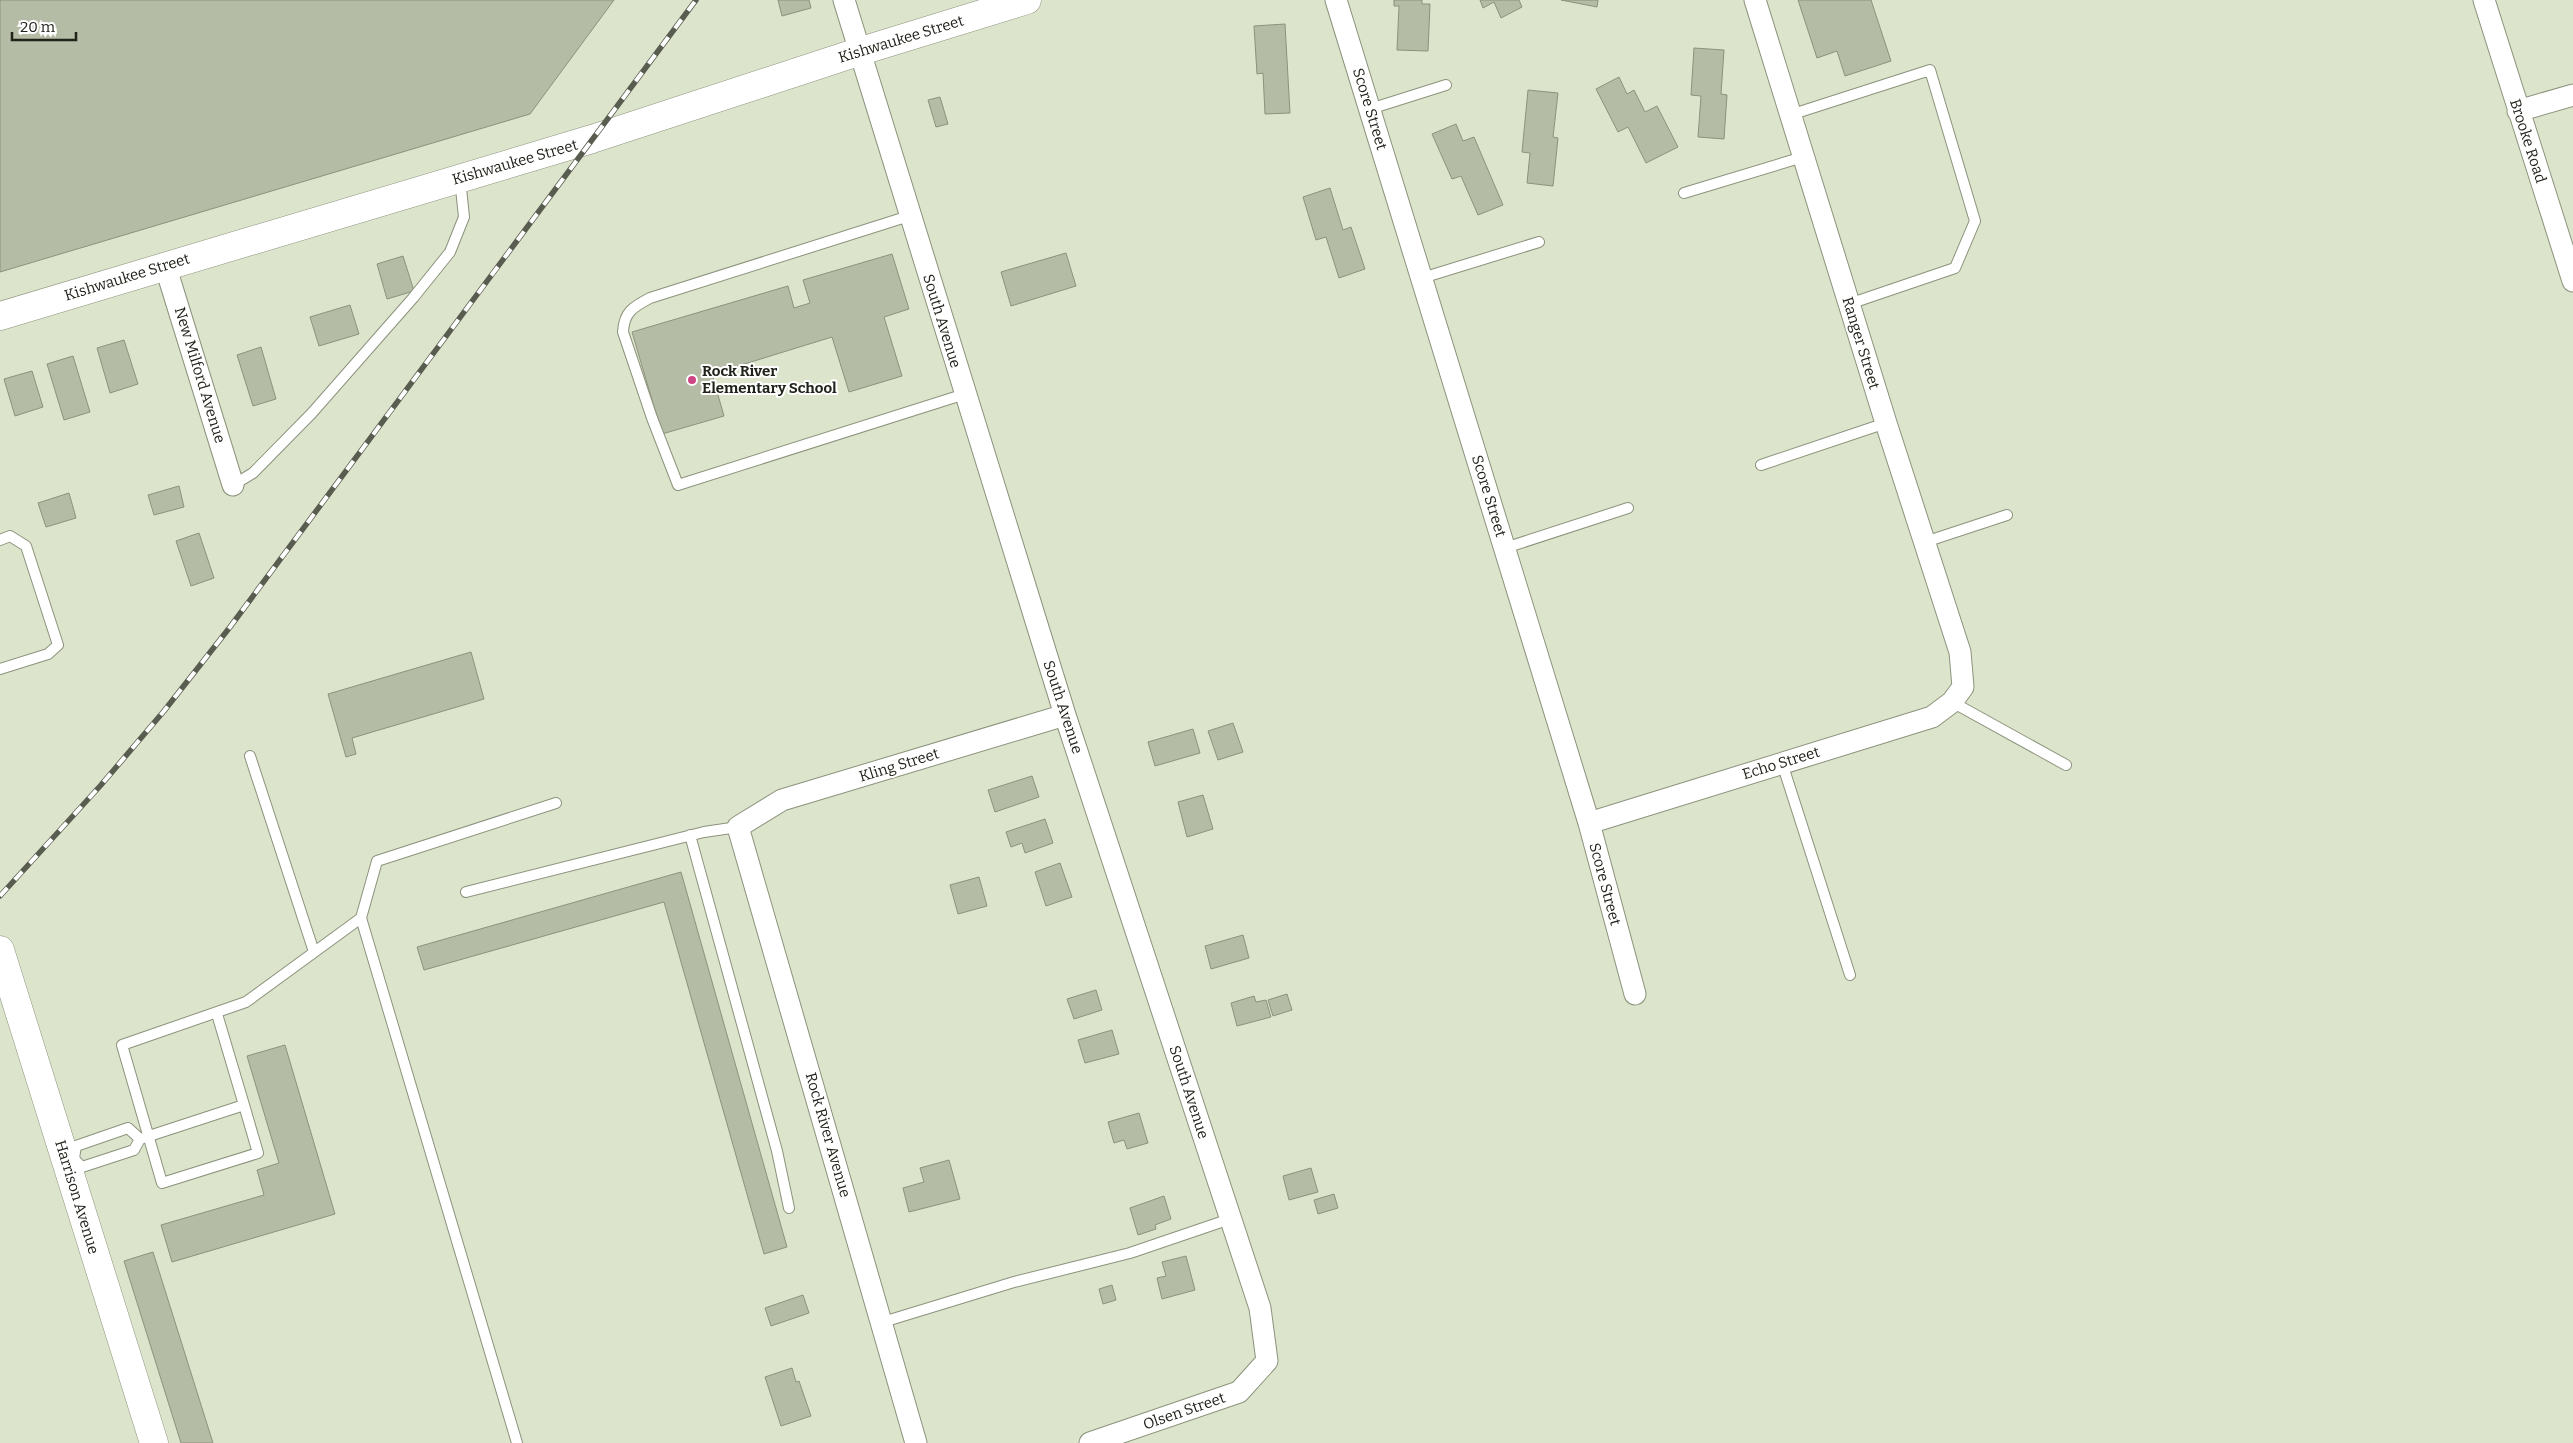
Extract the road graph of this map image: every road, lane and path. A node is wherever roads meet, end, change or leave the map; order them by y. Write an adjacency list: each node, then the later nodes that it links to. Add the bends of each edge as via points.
1 (844, 0): 6 (street, South Avenue)
2 (1027, 0): 6 (street, Kishwaukee Street)
3 (1336, 0): 9 (street, Score Street)
4 (1755, 0): 11 (street, Ranger Street)
5 (2484, 0): 10 (street, Brooke Road)
6 (858, 52): 13 (street, Kishwaukee Street, via 592,139); 15 (street, South Avenue)
7 (1446, 85): 9 (lane)
8 (2573, 95): 10 (street)
9 (1370, 109): 18 (street, Score Street)
10 (2518, 111): 19 (street, Brooke Road)
11 (1790, 115): 12 (street, Ranger Street); 20 (lane, via 1930,70 1975,221 1955,268)
12 (1803, 156): 14 (lane); 20 (street, Ranger Street)
13 (460, 178): 17 (street, Kishwaukee Street); 25 (lane, via 464,217 450,252 312,413 254,473)
14 (1684, 193)
15 (909, 216): 22 (street, South Avenue); 22 (lane, via 650,298 629,309 623,332 678,485)
16 (1539, 242): 18 (lane)
17 (165, 265): 21 (street, Kishwaukee Street); 25 (street, New Milford Avenue)
18 (1422, 278): 30 (street, Score Street)
19 (2573, 281)
20 (1849, 304): 23 (street, Ranger Street)
21 (0, 316)
22 (965, 394): 33 (street, South Avenue)
23 (1886, 423): 24 (lane); 29 (street, Ranger Street)
24 (1762, 465)
25 (234, 485)
26 (1628, 508): 30 (lane)
27 (2007, 515): 29 (lane)
28 (3, 536): 31 (lane, via 26,546 58,645 48,654)
29 (1925, 542): 32 (street, Ranger Street, via 1960,652)
30 (1505, 548): 38 (street, Score Street)
31 (0, 669)
32 (1958, 695): 35 (street, Echo Street, via 1932,717); 36 (lane)
33 (1065, 715): 39 (street, Kling Street, via 782,800); 52 (street, South Avenue)
34 (250, 756): 43 (lane)
35 (1782, 763): 38 (street, Echo Street); 45 (lane)
36 (2066, 765)
37 (556, 803): 42 (lane, via 377,861)
38 (1589, 823): 46 (street, Score Street)
39 (738, 827): 40 (lane); 53 (street, Rock River Avenue)
40 (690, 835): 41 (lane); 51 (lane)
41 (466, 892)
42 (361, 918): 43 (lane); 56 (lane)
43 (314, 952): 47 (lane, via 246,1002)
44 (2, 961): 50 (street, Harrison Avenue)
45 (1850, 975)
46 (1634, 994)
47 (217, 1014): 48 (lane); 49 (lane, via 122,1045)
48 (244, 1106): 49 (lane); 49 (lane, via 258,1153 162,1183)
49 (144, 1138): 50 (lane, via 134,1150 82,1168); 50 (lane, via 128,1128 76,1146)
50 (70, 1160): 55 (street, Harrison Avenue)
51 (789, 1208)
52 (1230, 1219): 53 (lane, via 1130,1253 1014,1282); 54 (street, South Avenue, via 1260,1308)
53 (882, 1322): 57 (street, Rock River Avenue)
54 (1267, 1362): 58 (street, Olsen Street, via 1239,1392)
55 (154, 1443)
56 (517, 1443)
57 (916, 1443)
58 (1090, 1443)

